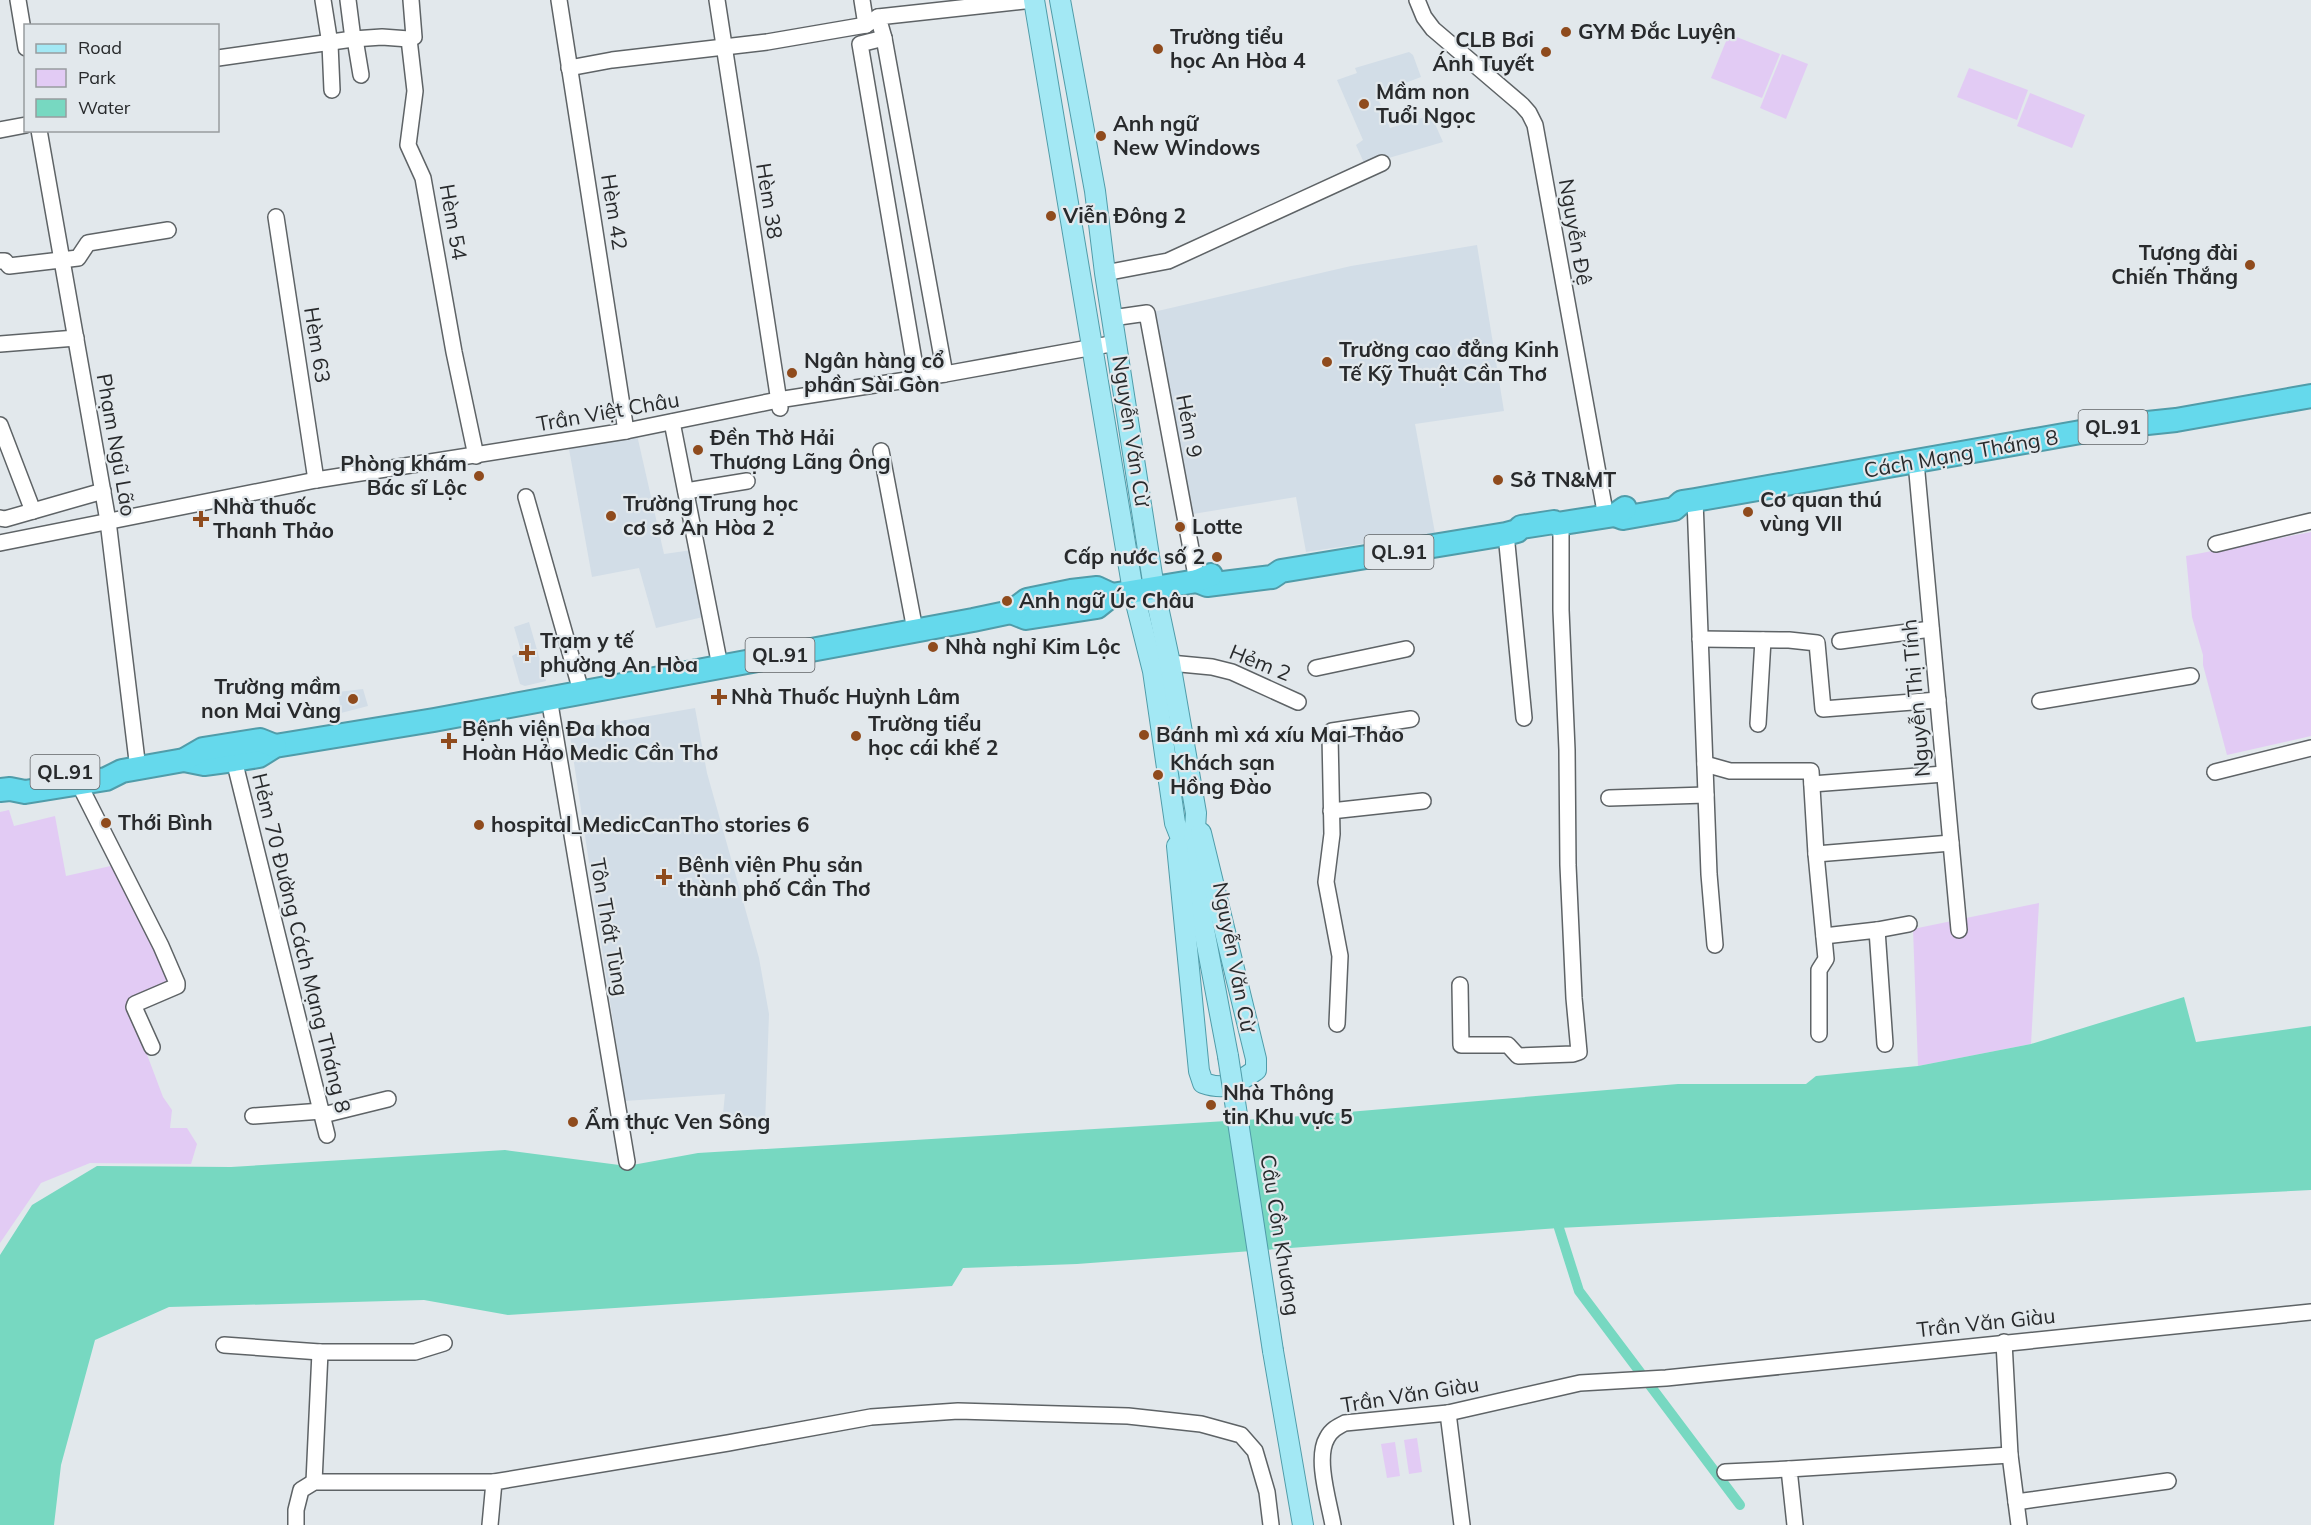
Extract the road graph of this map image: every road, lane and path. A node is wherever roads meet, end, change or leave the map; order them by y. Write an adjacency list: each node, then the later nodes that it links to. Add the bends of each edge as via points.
1 (18, 0): 12 (street)
2 (323, 0): 16 (street)
3 (348, 0): 14 (street)
4 (411, 0): 15 (street, Hèm 54, via 414,37)
5 (559, 0): 19 (street, Hèm 42)
6 (717, 0): 17 (street, Hèm 38)
7 (862, 0): 11 (street)
8 (1034, 0): 11 (street); 35 (main road, Nguyễn Văn Cừ)
9 (1060, 0): 30 (main road, Nguyễn Văn Cừ, via 1095,191)
10 (1417, 0): 53 (street, Nguyễn Đệ, via 1433,29 1522,105 1534,125)
11 (872, 21): 13 (street); 17 (street)
12 (24, 36)
13 (884, 38): 36 (street); 37 (street, via 860,44)
14 (354, 39): 15 (street); 16 (street); 20 (street)
15 (409, 39): 44 (street, Hèm 54, via 415,91 408,145 423,178)
16 (330, 44): 18 (street); 21 (street)
17 (724, 47): 19 (street); 39 (street, Hèm 38)
18 (219, 58)
19 (569, 68): 42 (street, Hèm 42)
20 (361, 75)
21 (332, 90)
22 (24, 125): 23 (street)
23 (0, 130)
24 (39, 132): 29 (street, Phạm Ngũ Lão)
25 (1382, 163): 30 (street, via 1168,261)
26 (276, 217): 46 (street, Hèm 63)
27 (168, 230): 29 (street, via 88,243 78,258)
28 (0, 261): 29 (street, via 9,267)
29 (62, 261): 32 (street, Phạm Ngũ Lão)
30 (1105, 273): 31 (main road, Nguyễn Văn Cừ)
31 (1112, 318): 33 (main road, Nguyễn Văn Cừ); 61 (street, Hẻm 9, via 1147,313)
32 (76, 338): 34 (street); 48 (street, Phạm Ngũ Lão)
33 (1116, 343): 35 (street, Trần Việt Châu); 62 (main road, Nguyễn Văn Cừ)
34 (0, 344)
35 (1093, 347): 36 (street, Trần Việt Châu); 62 (main road, Nguyễn Văn Cừ)
36 (945, 375): 37 (street, Trần Việt Châu)
37 (917, 378): 39 (street, Trần Việt Châu)
38 (2311, 396): 45 (highway, Cách Mạng Tháng 8 / QL.91)
39 (779, 404): 40 (street, Trần Việt Châu)
40 (672, 422): 42 (street, Trần Việt Châu); 49 (street)
41 (0, 425): 52 (street)
42 (626, 431): 44 (street, Trần Việt Châu)
43 (881, 451): 64 (street)
44 (476, 456): 46 (street, Trần Việt Châu)
45 (1916, 462): 51 (highway, Cách Mạng Tháng 8 / QL.91); 63 (street, Nguyễn Thị Tính)
46 (316, 480): 55 (street, Trần Việt Châu)
47 (747, 481): 49 (street)
48 (103, 491): 52 (street); 55 (street, Phạm Ngũ Lão)
49 (686, 491): 70 (street)
50 (526, 497): 73 (street)
51 (1689, 501): 53 (highway, Cách Mạng Tháng 8 / QL.91, via 1673,499 1622,509); 65 (street)
52 (33, 511): 54 (street)
53 (1610, 516): 57 (highway, Cách Mạng Tháng 8 / QL.91)
54 (0, 518)
55 (108, 521): 59 (street, Trần Việt Châu); 86 (street, Phạm Ngũ Lão)
56 (2311, 521): 60 (street)
57 (1559, 524): 58 (highway, Cách Mạng Tháng 8 / QL.91, via 1521,527); 106 (street, via 1568,865 1580,1052 1518,1056 1508,1045 1461,1045)
58 (1511, 532): 61 (highway, Cách Mạng Tháng 8 / QL.91, via 1281,571 1271,567 1206,576); 78 (street)
59 (0, 543)
60 (2216, 544)
61 (1197, 581): 62 (highway, Cách Mạng Tháng 8 / QL.91)
62 (1133, 591): 64 (highway, Cách Mạng Tháng 8 / QL.91, via 1071,591 1027,600 1011,612); 69 (main road, Nguyễn Văn Cừ); 97 (main road, Nguyễn Văn Cừ, via 1153,671)
63 (1931, 629): 67 (street); 75 (street, Nguyễn Thị Tính)
64 (915, 630): 70 (highway, Cách Mạng Tháng 8 / QL.91)
65 (1700, 639): 66 (street); 85 (street)
66 (1762, 640): 75 (street, via 1817,643 1823,709); 80 (street)
67 (1840, 641)
68 (1406, 649): 71 (street)
69 (1170, 663): 77 (street, Hẻm 2, via 1232,672); 96 (main road, Nguyễn Văn Cừ)
70 (720, 666): 73 (highway, Cách Mạng Tháng 8 / QL.91)
71 (1316, 668)
72 (2191, 676): 76 (street)
73 (581, 691): 74 (highway, Cách Mạng Tháng 8 / QL.91)
74 (549, 698): 81 (highway, Cách Mạng Tháng 8 / QL.91); 116 (street, Tôn Thất Tùng)
75 (1938, 700): 88 (street, Nguyễn Thị Tính)
76 (2040, 701)
77 (1298, 702)
78 (1524, 718)
79 (1411, 719): 95 (street, via 1332,731)
80 (1758, 724)
81 (275, 746): 83 (highway, Cách Mạng Tháng 8 / QL.91, via 260,740 203,749); 84 (highway, Cách Mạng Tháng 8 / QL.91, via 259,756)
82 (2311, 748): 87 (street)
83 (184, 760): 84 (highway, Cách Mạng Tháng 8 / QL.91, via 204,764); 86 (highway, Cách Mạng Tháng 8 / QL.91)
84 (234, 760): 113 (street, Hẻm 70 Đường Cách Mạng Tháng 8)
85 (1705, 764): 90 (street, via 1730,771 1811,771); 92 (street)
86 (130, 770): 89 (highway, Cách Mạng Tháng 8 / QL.91); 91 (highway, Cách Mạng Tháng 8 / QL.91, via 105,766 69,771 22,779)
87 (2215, 772)
88 (1944, 774): 90 (street); 98 (street, Nguyễn Thị Tính)
89 (79, 784): 91 (highway, Cách Mạng Tháng 8 / QL.91, via 25,792); 110 (street, via 177,983 135,1004)
90 (1812, 784): 99 (street)
91 (5, 789)
92 (1706, 795): 93 (street); 105 (street)
93 (1608, 798)
94 (1424, 801): 95 (street)
95 (1331, 811): 107 (street, via 1326,882 1340,956)
96 (1196, 813): 97 (main road, via 1256,1059 1256,1070 1238,1083 1219,1089 1203,1083 1199,1071); 100 (main road, Nguyễn Văn Cừ)
97 (1175, 823): 100 (main road, Nguyễn Văn Cừ)
98 (1950, 843): 99 (street); 103 (street, Nguyễn Thị Tính)
99 (1816, 854): 104 (street)
100 (1192, 866): 111 (main road, Nguyễn Văn Cừ)
101 (1909, 924): 102 (street)
102 (1877, 930): 104 (street); 109 (street)
103 (1959, 930)
104 (1824, 936): 108 (street, via 1826,962 1820,970)
105 (1715, 945)
106 (1460, 985)
107 (1337, 1024)
108 (1819, 1034)
109 (1885, 1044)
110 (152, 1047)
111 (1228, 1056): 133 (main road, Cầu Cồn Khương, bridge)
112 (388, 1099): 113 (street)
113 (322, 1113): 114 (street); 115 (street, Hẻm 70 Đường Cách Mạng Tháng 8)
114 (253, 1116)
115 (327, 1135)
116 (627, 1162)
117 (2311, 1312): 118 (street, Trần Văn Giàu)
118 (2004, 1342): 122 (street, Trần Văn Giàu, via 1666,1378 1580,1383); 123 (street)
119 (444, 1343): 121 (street, via 415,1352)
120 (224, 1344): 121 (street)
121 (320, 1352): 127 (street)
122 (1448, 1413): 134 (street, Trần Văn Giàu, via 1345,1423 1333,1429 1326,1438 1322,1460); 135 (street)
123 (2010, 1455): 124 (street); 129 (street)
124 (1789, 1469): 125 (street); 136 (street)
125 (1725, 1472)
126 (2168, 1481): 129 (street)
127 (314, 1482): 128 (street); 130 (street, via 301,1490)
128 (494, 1482): 131 (street); 132 (street, via 871,1417 958,1411 1128,1416 1202,1424 1241,1435 1255,1451 1267,1492)
129 (2016, 1502): 137 (street)
130 (296, 1525)
131 (490, 1525)
132 (1271, 1525)
133 (1304, 1525)
134 (1333, 1525)
135 (1462, 1525)
136 (1795, 1525)
137 (2019, 1525)

